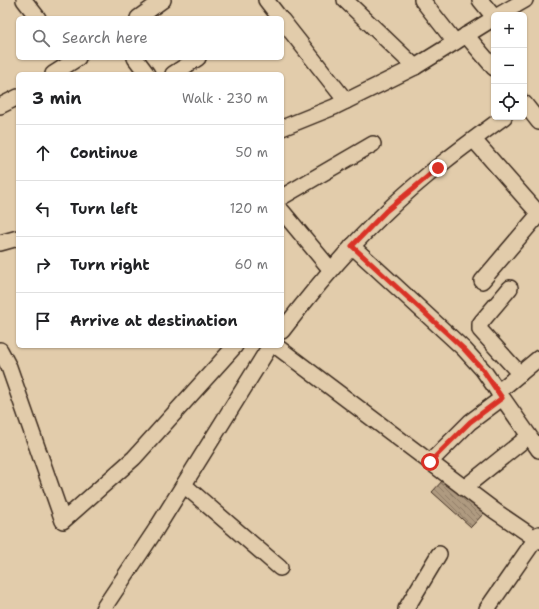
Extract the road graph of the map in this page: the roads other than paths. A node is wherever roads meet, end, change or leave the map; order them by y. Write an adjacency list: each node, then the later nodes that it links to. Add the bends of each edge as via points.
1 (24, 0): 10 (street)
2 (163, 0): 11 (street)
3 (266, 0): 12 (street)
4 (345, 0): 20 (street)
5 (422, 0): 15 (street)
6 (480, 0): 9 (street)
7 (525, 0): 8 (street)
8 (504, 12)
9 (491, 13)
10 (36, 16)
11 (141, 16)
12 (279, 16)
13 (491, 19): 15 (street)
14 (284, 23): 25 (street)
15 (460, 39): 19 (street); 20 (street)
16 (73, 60): 21 (street)
17 (136, 60): 22 (street)
18 (195, 60): 23 (street)
19 (491, 65)
20 (415, 67): 25 (street)
21 (56, 72)
22 (146, 72)
23 (176, 72)
24 (16, 98): 26 (street)
25 (346, 101): 30 (street)
26 (0, 106)
27 (527, 107): 29 (street)
28 (500, 120): 31 (street)
29 (539, 122)
30 (284, 127)
31 (474, 140): 35 (street); 38 (street, via 386,211)
32 (373, 144): 33 (street)
33 (284, 196)
34 (284, 213): 39 (street)
35 (539, 214): 40 (street)
36 (16, 239): 37 (street)
37 (0, 244)
38 (352, 246): 39 (street); 49 (street, via 460,345 483,370)
39 (331, 270): 42 (street)
40 (482, 281)
41 (510, 288): 48 (street, via 480,324 480,330)
42 (284, 328)
43 (233, 348): 46 (street, via 134,458 63,522 9,367)
44 (269, 348): 53 (street)
45 (279, 348): 52 (street)
46 (0, 350)
47 (539, 358): 48 (street)
48 (520, 374): 49 (street)
49 (500, 395): 50 (street); 52 (street)
50 (529, 436): 51 (street); 54 (street)
51 (539, 450)
52 (430, 462): 54 (street)
53 (184, 485): 57 (street); 58 (street)
54 (464, 488): 55 (street)
55 (538, 538): 60 (street)
56 (439, 554): 59 (street)
57 (280, 568)
58 (103, 609)
59 (406, 609)
60 (487, 609)

